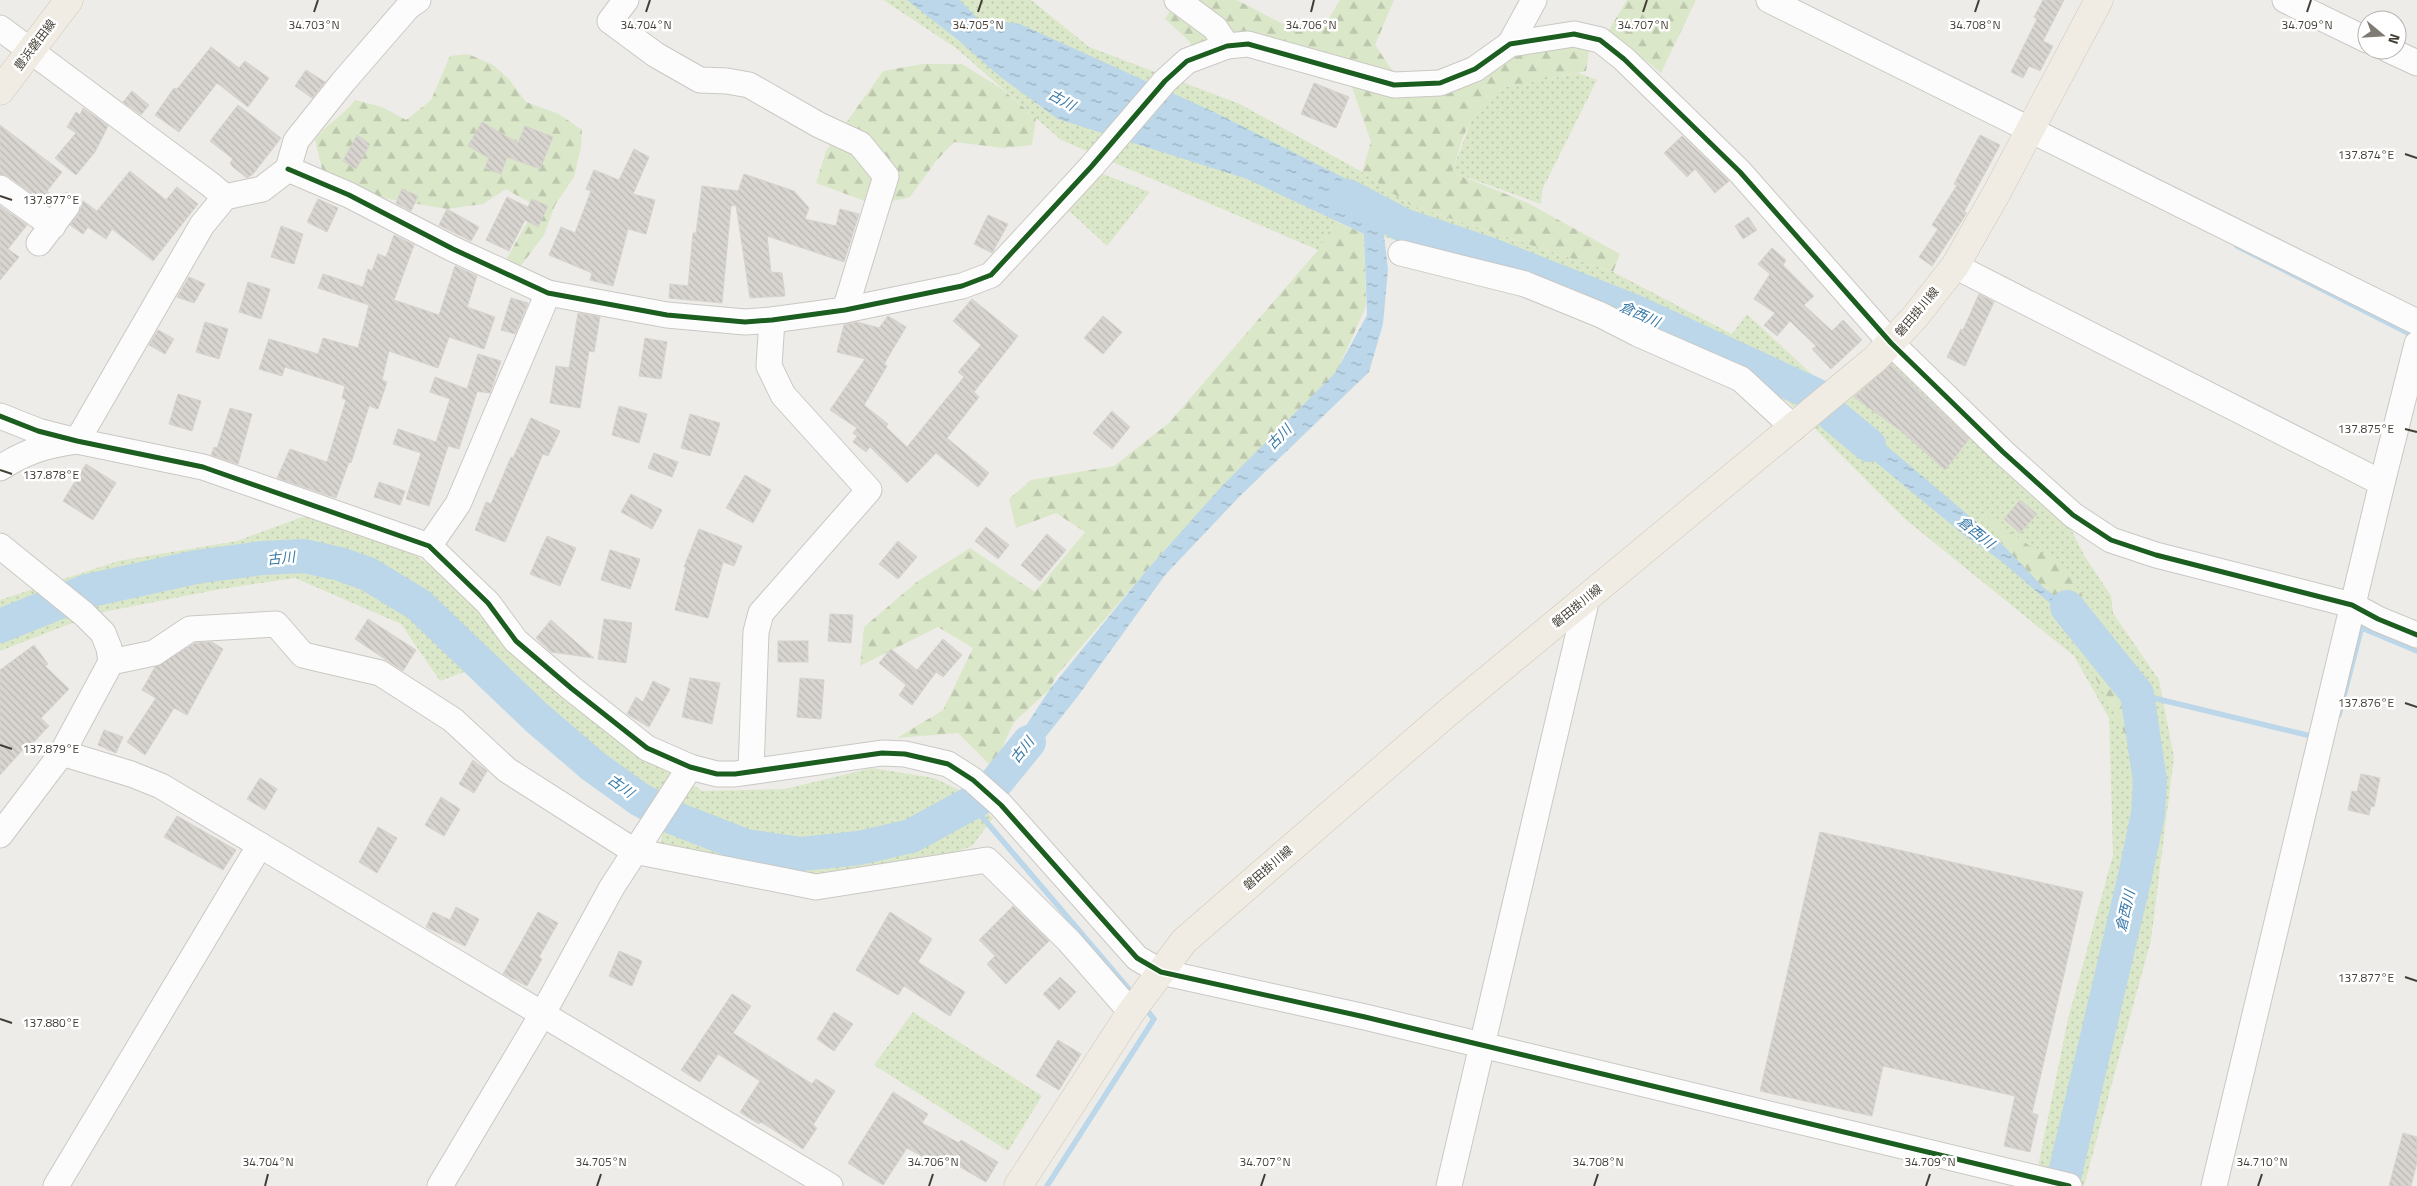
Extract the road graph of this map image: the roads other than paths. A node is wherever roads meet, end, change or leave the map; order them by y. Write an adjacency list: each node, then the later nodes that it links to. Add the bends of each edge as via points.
1 (69, 0): 14 (main road, 豊浜磐田線)
2 (418, 0): 17 (street, via 408,7 343,82 296,141)
3 (626, 0): 24 (street, via 610,21 656,55 700,80 749,85 860,144 886,176)
4 (1177, 0): 13 (street, via 1215,28)
5 (1534, 0): 12 (street)
6 (1769, 0): 16 (street)
7 (2099, 0): 16 (main road, 磐田掛川線)
8 (2284, 0): 9 (street)
9 (2318, 7): 11 (street)
10 (0, 28): 14 (street)
11 (2357, 33)
12 (1510, 44): 13 (street, via 1475,69 1440,83 1394,84 1248,44); 27 (street, via 1574,34 1600,40 1624,59 1740,172)
13 (1227, 46): 24 (street, via 1187,60 1165,81 1091,168 991,275 962,286)
14 (30, 51): 15 (main road, 豊浜磐田線); 19 (street)
15 (0, 91)
16 (2031, 130): 22 (main road, 磐田掛川線); 26 (street)
17 (288, 170): 19 (street, via 262,189); 23 (street, via 349,196)
18 (0, 188): 20 (street)
19 (225, 197): 32 (street, via 202,225)
20 (53, 225)
21 (1401, 253): 31 (street, via 1525,284 1601,315 1741,379)
22 (1955, 266): 27 (main road, 磐田掛川線); 34 (street)
23 (548, 293): 25 (street, via 666,315 745,322); 36 (street, via 458,504)
24 (844, 310): 25 (street)
25 (772, 320): 42 (street, via 769,366 783,395 869,490 761,613 756,632)
26 (2417, 322)
27 (1891, 343): 31 (main road, 磐田掛川線); 38 (street, via 2003,452 2068,510 2111,540 2156,555)
28 (2417, 344): 29 (street)
29 (2409, 408): 34 (street)
30 (0, 416): 32 (street, via 38,431)
31 (1794, 428): 37 (main road, 磐田掛川線)
32 (77, 441): 33 (street, via 45,445); 36 (street, via 204,467)
33 (0, 468)
34 (2382, 483): 38 (street)
35 (0, 546): 40 (street, via 103,633)
36 (429, 546): 43 (street, via 488,603 516,641 647,748)
37 (1587, 598): 47 (main road, 磐田掛川線, via 1300,839 1184,942); 50 (street)
38 (2352, 605): 39 (street); 57 (street)
39 (2417, 635)
40 (111, 662): 41 (street); 46 (street, via 154,653 190,629 276,624 303,654 380,673 453,720 507,770)
41 (62, 753): 44 (street); 45 (street, via 161,786)
42 (751, 770): 43 (street, via 735,774); 47 (street, via 882,753 905,754 948,764 973,780 1001,805 1137,958)
43 (687, 771): 46 (street)
44 (0, 835)
45 (260, 845): 48 (street); 52 (street)
46 (634, 851): 48 (street); 49 (street, via 816,887 987,860 1068,941)
47 (1161, 972): 49 (main road, 磐田掛川線); 50 (street)
48 (543, 1012): 51 (street); 53 (street)
49 (1130, 1012): 54 (main road, 磐田掛川線)
50 (1482, 1045): 55 (street); 56 (street)
51 (826, 1185)
52 (56, 1186)
53 (440, 1186)
54 (1018, 1186)
55 (1449, 1186)
56 (2069, 1186)
57 (2214, 1186)

